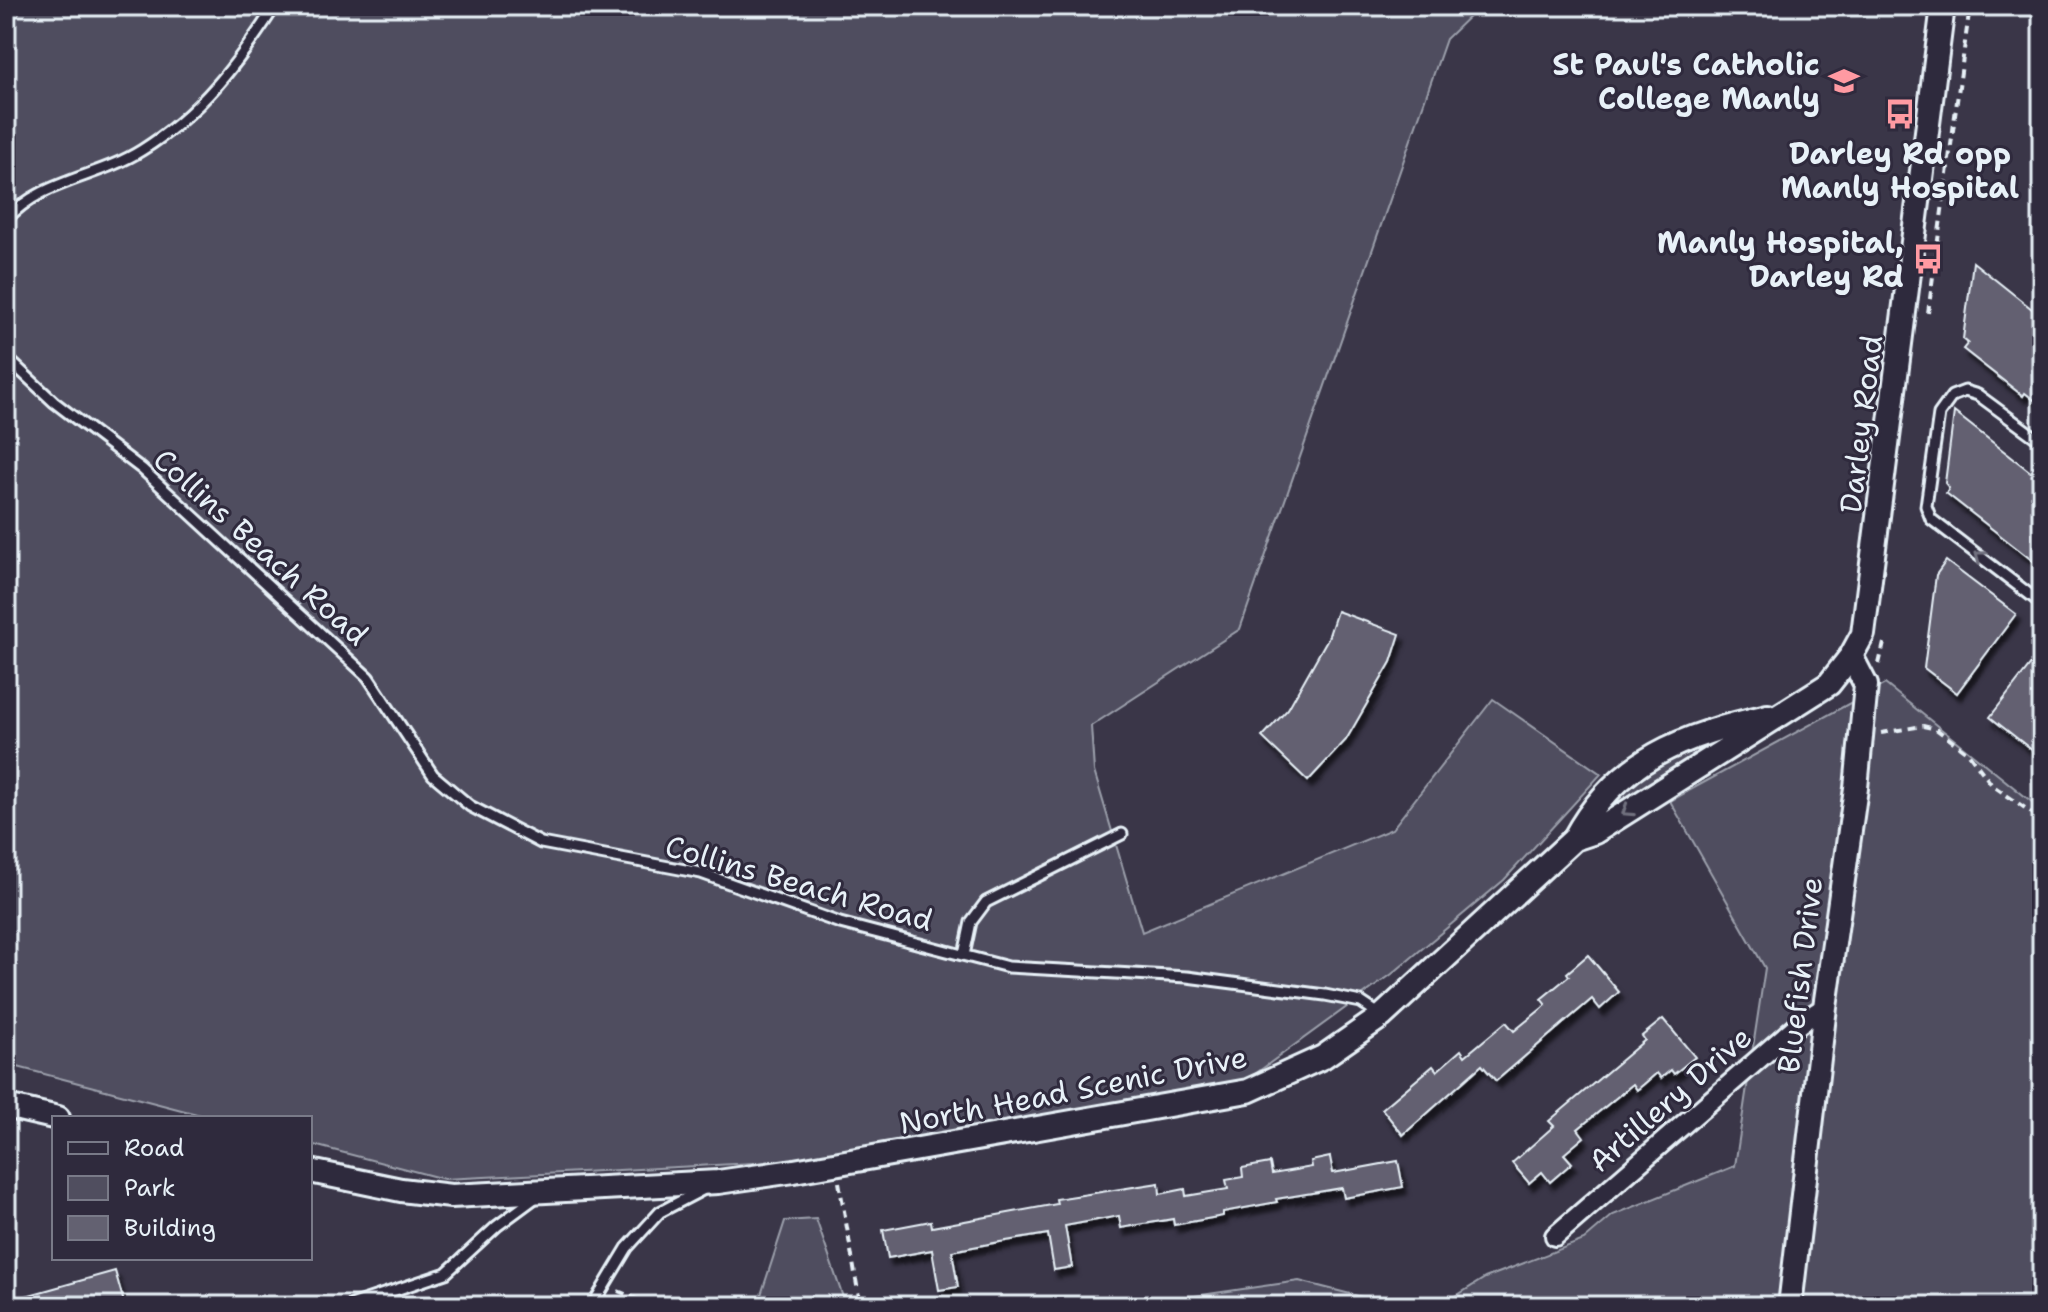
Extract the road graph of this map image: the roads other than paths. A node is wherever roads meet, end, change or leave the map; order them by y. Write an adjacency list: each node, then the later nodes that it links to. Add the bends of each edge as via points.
1 (275, 6): 3 (lane, via 238,63 196,110 142,151 41,192)
2 (1943, 6): 7 (street, Darley Road, via 1863,634)
3 (6, 220)
4 (6, 357): 11 (lane, Collins Beach Road, via 54,402 142,469 368,677 433,775 470,806 541,843 701,873 840,923)
5 (2042, 442): 6 (lane, one-way to 5, via 1931,519 1926,506 1939,414 1952,396 1965,391 1978,395)
6 (2042, 604)
7 (1851, 656): 8 (street, North Head Scenic Drive, via 1829,684); 12 (street, Bluefish Drive, via 1866,685)
8 (1779, 714): 10 (street, North Head Scenic Drive, one-way to 10, via 1595,832); 10 (street, via 1658,751 1612,788 1586,816)
9 (1122, 834): 11 (lane, via 986,902 971,922)
10 (1574, 839): 13 (street, North Head Scenic Drive)
11 (964, 955): 13 (lane, Collins Beach Road, via 1008,967 1187,977 1325,995 1361,1002)
12 (1825, 1007): 19 (street, Artillery Drive); 22 (street, Bluefish Drive)
13 (1382, 1016): 17 (street, North Head Scenic Drive, via 1323,1057 1248,1091)
14 (6, 1106): 15 (street)
15 (52, 1117)
16 (312, 1171): 18 (street, North Head Scenic Drive, via 451,1196)
17 (718, 1182): 18 (street, North Head Scenic Drive); 21 (lane, via 660,1212 627,1248)
18 (546, 1190): 20 (lane, via 446,1273)
19 (1555, 1236)
20 (348, 1306)
21 (592, 1306)
22 (1790, 1306)

